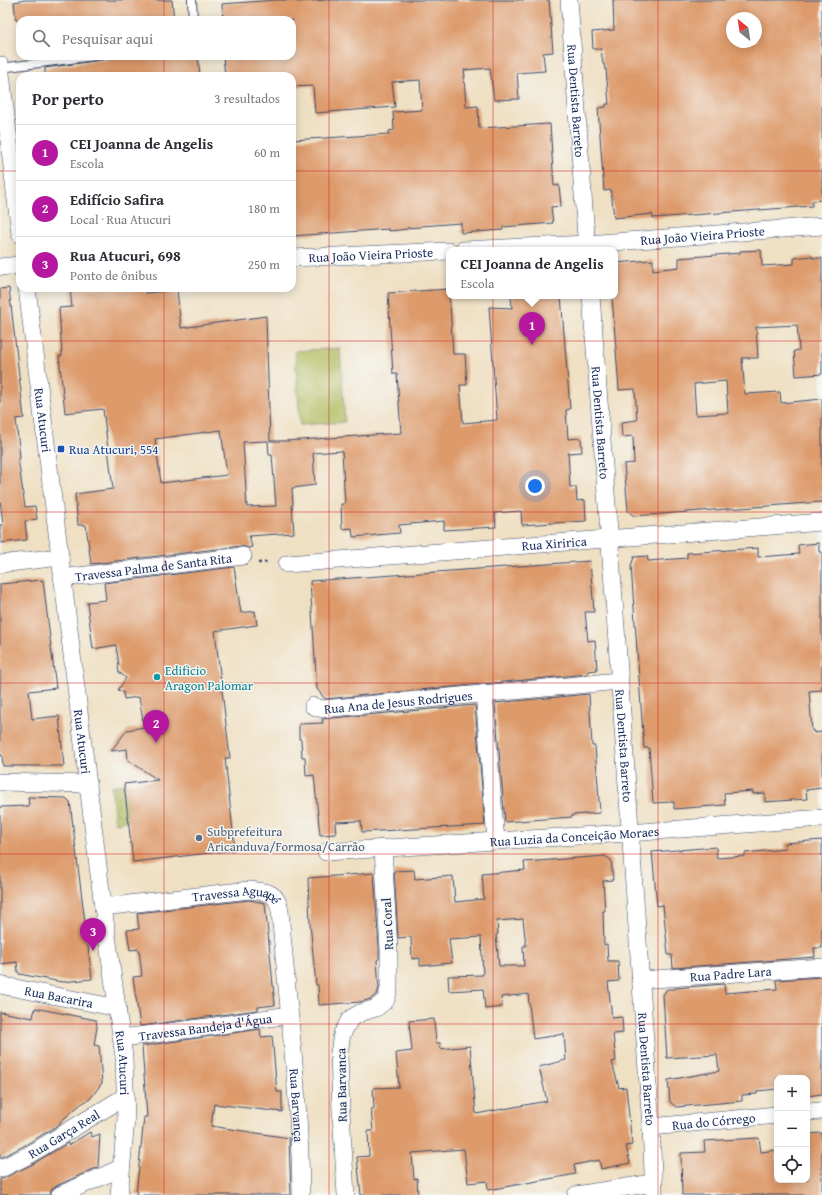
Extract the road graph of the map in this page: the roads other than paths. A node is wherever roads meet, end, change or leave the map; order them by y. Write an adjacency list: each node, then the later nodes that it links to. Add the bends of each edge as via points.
1 (192, 0): 3 (lane)
2 (569, 0): 9 (street, Rua Dentista Barreto)
3 (193, 16)
4 (60, 60): 5 (lane)
5 (0, 67): 6 (street)
6 (3, 122): 7 (street)
7 (16, 208)
8 (822, 226): 9 (street, Rua João Vieira Prioste)
9 (587, 247)
10 (446, 251): 11 (street, Rua João Vieira Prioste)
11 (296, 258)
12 (16, 265): 13 (street)
13 (0, 267)
14 (27, 292): 18 (street, Rua Atucuri)
15 (591, 299): 17 (street, Rua Dentista Barreto)
16 (822, 522): 17 (street, Rua Xiririca)
17 (609, 540): 21 (street, Rua Xiririca); 23 (street, Rua Dentista Barreto)
18 (60, 556): 20 (street); 22 (street, Rua Atucuri)
19 (243, 556): 22 (street, Travessa Palma de Santa Rita)
20 (0, 564)
21 (287, 564)
22 (62, 578): 27 (street, Rua Atucuri)
23 (619, 680): 24 (street, Rua Ana de Jesus Rodrigues); 29 (street, Rua Dentista Barreto)
24 (484, 693): 25 (street, Rua Ana de Jesus Rodrigues, via 322,709); 30 (street, Rua Ana de Jesus Rodrigues)
25 (313, 706)
26 (0, 782): 27 (street)
27 (88, 784): 33 (street, Rua Atucuri)
28 (822, 818): 29 (street, Rua Luzia da Conceição Moraes)
29 (629, 833): 30 (street, Rua Luzia da Conceição Moraes); 35 (street, Rua Dentista Barreto)
30 (496, 841): 31 (street, Rua Luzia da Conceição Moraes)
31 (383, 848): 32 (street, Rua Luzia da Conceição Moraes); 37 (street, Rua Coral, via 389,949 389,989)
32 (326, 852)
33 (103, 907): 38 (street, Rua Atucuri); 39 (street, Travessa Aguapé, via 249,890 273,896 280,911)
34 (822, 967): 35 (street, Rua Padre Lara)
35 (640, 980): 45 (street, Rua Dentista Barreto)
36 (0, 985): 38 (street, Rua Bacarira)
37 (386, 1000): 52 (street, Rua Barvanca, via 376,1008 360,1013 350,1020 342,1034 339,1053)
38 (118, 1008): 40 (street, Rua Atucuri)
39 (289, 1015): 40 (street, Travessa Bandeja d'Água); 51 (street, Rua Barvança)
40 (122, 1038): 41 (street, Rua Atucuri)
41 (126, 1096): 46 (street, Rua Atucuri); 47 (street, Rua Garça Real, via 27,1156)
42 (822, 1111): 43 (street)
43 (810, 1112)
44 (774, 1115): 45 (street, Rua do Córrego)
45 (651, 1127): 48 (street, Rua Dentista Barreto)
46 (121, 1168): 49 (street); 50 (street, Rua Atucuri)
47 (0, 1169)
48 (654, 1189): 53 (street)
49 (60, 1195)
50 (119, 1195)
51 (302, 1195)
52 (346, 1195)
53 (576, 1195)

